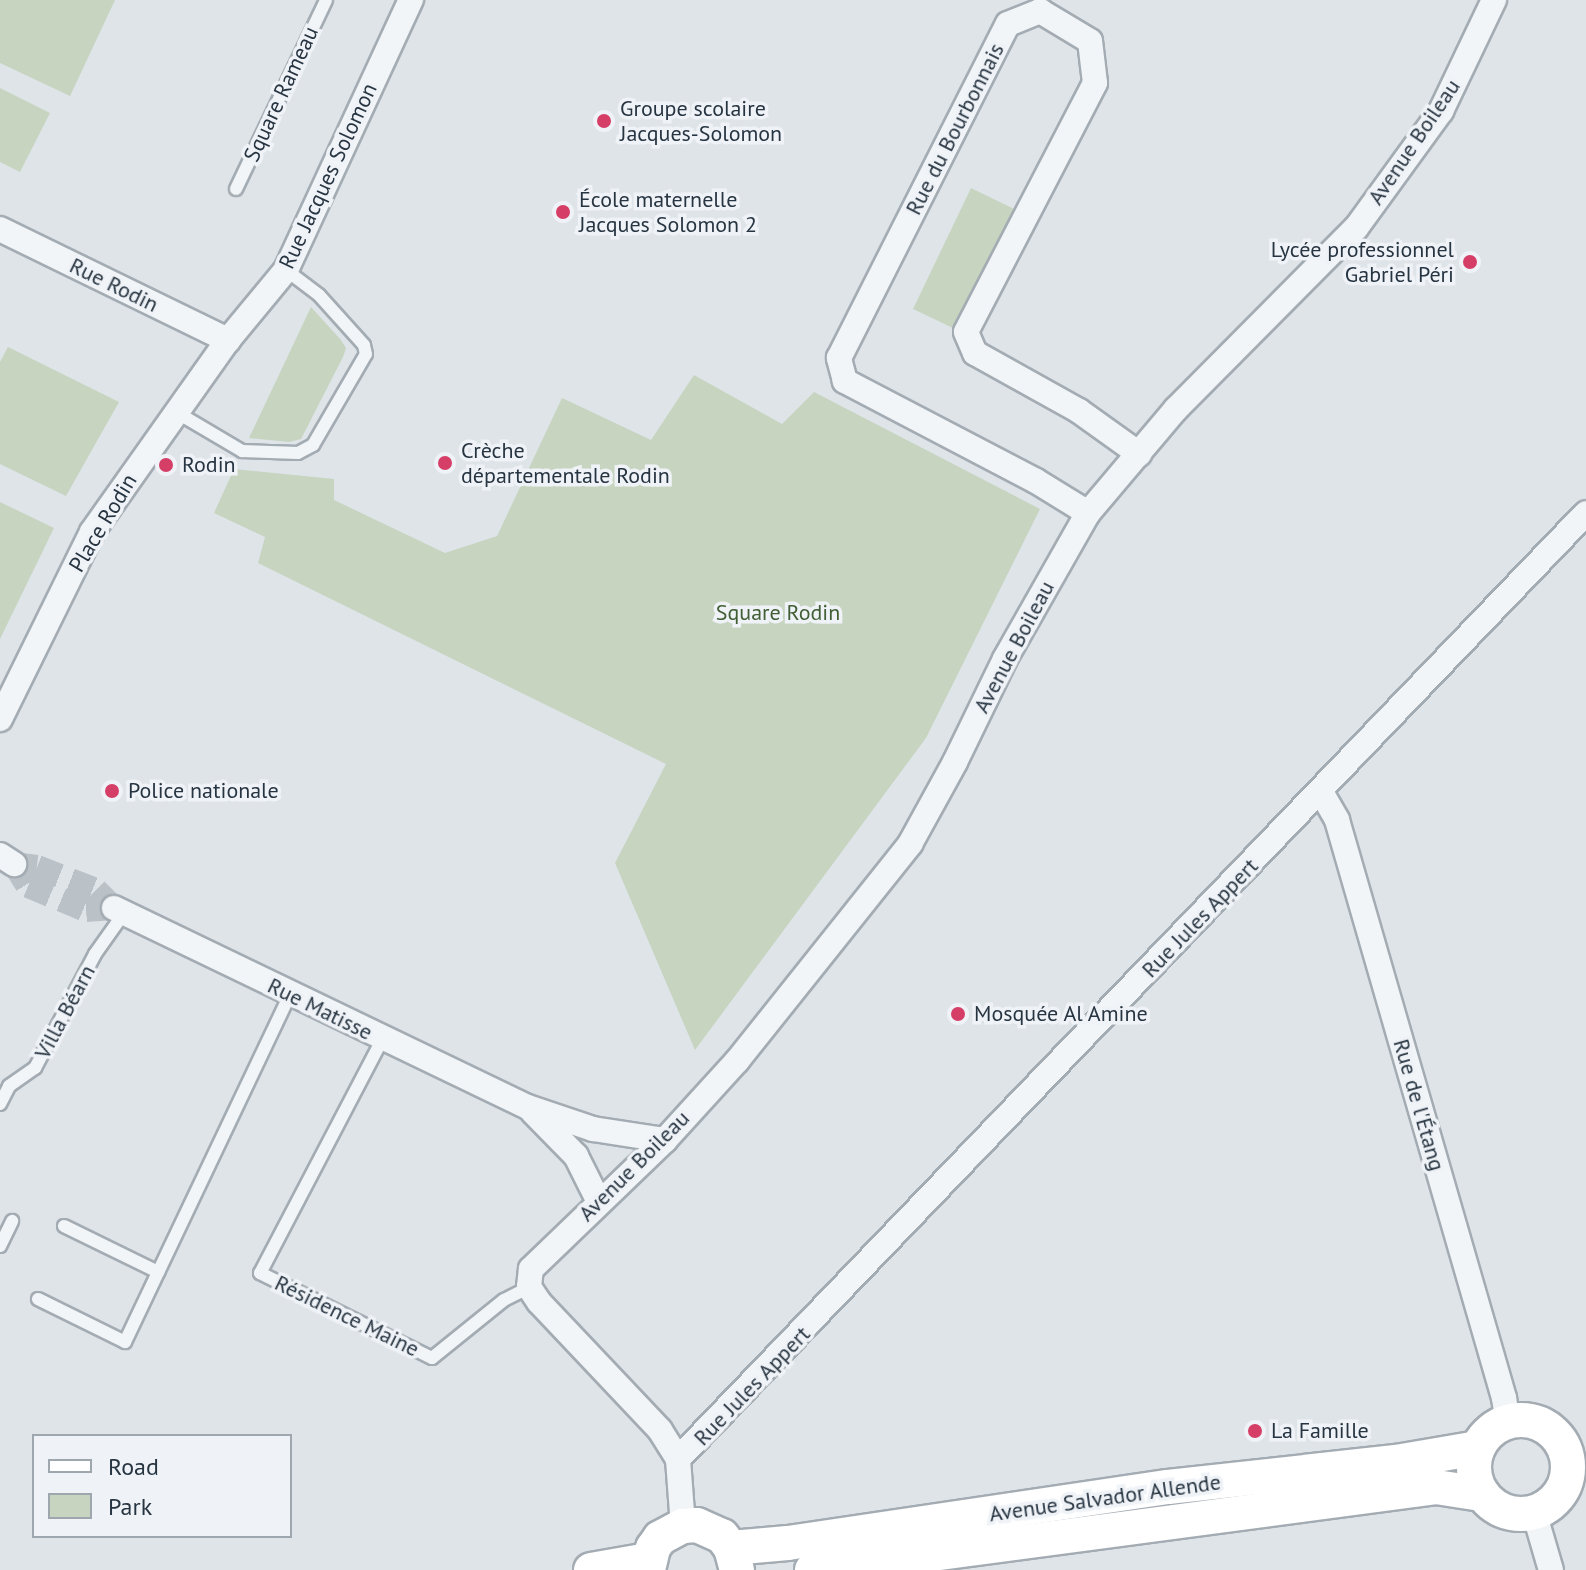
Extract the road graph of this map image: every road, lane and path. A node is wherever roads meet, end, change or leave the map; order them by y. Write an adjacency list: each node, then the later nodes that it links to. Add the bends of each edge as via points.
1 (326, 0): 4 (lane, Square Rameau)
2 (411, 0): 6 (street, Rue Jacques Solomon)
3 (1494, 0): 9 (street, Avenue Boileau, via 1441,111 1356,228 1176,409)
4 (236, 189)
5 (0, 229): 7 (street, Rue Rodin)
6 (286, 270): 7 (street, Rue Jacques Solomon); 8 (lane, via 319,295 364,345 366,354 313,445 298,453 242,451)
7 (228, 340): 8 (street, Place Rodin)
8 (176, 412): 12 (street, Place Rodin, via 92,532)
9 (1139, 454): 10 (street, Avenue Boileau); 10 (street, Rue du Bourbonnais, via 1079,411 975,353 966,332 1095,83 1090,41 1040,11 1008,24 839,358 845,381)
10 (1088, 513): 19 (street, Avenue Boileau, via 910,844 795,992)
11 (1586, 513): 13 (street, Rue Jules Appert)
12 (0, 719)
13 (1321, 792): 27 (street, Rue de l'Étang, via 1337,820); 30 (street, Rue Jules Appert)
14 (119, 911): 15 (street, Rue Matisse); 17 (lane, Villa Béarn, via 35,1068 9,1086)
15 (290, 994): 16 (street, Rue Matisse); 24 (lane)
16 (382, 1040): 18 (street, Rue Matisse); 25 (lane, Résidence Maine, via 260,1273 432,1358 504,1300)
17 (0, 1104)
18 (528, 1107): 19 (street, via 593,1129); 20 (street, via 576,1156)
19 (665, 1140): 20 (street, Avenue Boileau)
20 (599, 1202): 25 (street, Avenue Boileau, via 531,1269)
21 (12, 1221): 23 (lane)
22 (64, 1226): 24 (lane)
23 (0, 1246)
24 (158, 1272): 26 (lane, via 125,1342)
25 (529, 1287): 30 (street, via 660,1430)
26 (38, 1299)
27 (1508, 1422): 28 (main road, via 1532,1422); 29 (main road, via 1485,1436)
28 (1569, 1434): 31 (main road, via 1564,1451)
29 (1478, 1448): 32 (main road, via 1475,1479); 35 (main road, Avenue Salvador Allende, via 1168,1487 867,1532)
30 (678, 1459): 34 (street)
31 (1576, 1470): 33 (main road, via 1556,1497)
32 (1482, 1494): 33 (main road, Avenue Salvador Allende, via 1505,1511); 38 (main road, Avenue Salvador Allende, via 1436,1487)
33 (1534, 1512): 39 (street)
34 (683, 1526): 35 (main road, via 710,1529); 36 (main road, via 660,1538)
35 (734, 1559)
36 (648, 1565): 37 (main road)
37 (591, 1570)
38 (812, 1570)
39 (1551, 1570)

